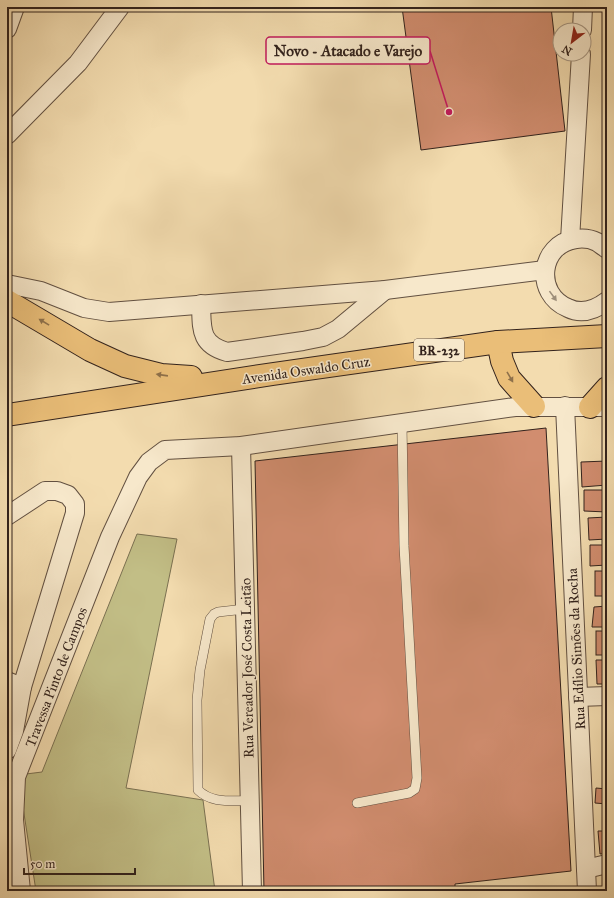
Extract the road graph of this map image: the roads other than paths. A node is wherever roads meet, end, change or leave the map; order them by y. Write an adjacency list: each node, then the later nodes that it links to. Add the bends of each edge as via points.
1 (15, 7): 5 (street)
2 (120, 7): 7 (street, via 78,63)
3 (584, 7): 4 (street)
4 (583, 22)
5 (7, 29)
6 (581, 62): 8 (street)
7 (7, 135)
8 (570, 240): 9 (street, via 583,238); 10 (street, via 558,247 549,257)
9 (607, 249)
10 (545, 270): 12 (street); 14 (street, one-way to 14, via 546,284 551,296 560,305 573,311 586,312)
11 (7, 284): 15 (street, via 41,291 84,308 109,312)
12 (385, 290): 15 (street); 15 (street, via 338,329 323,337 226,352 216,349 206,341 202,330)
13 (7, 301): 18 (highway, one-way to 13, via 161,376 125,366 90,350)
14 (607, 301)
15 (201, 304)
16 (607, 336): 17 (highway, Avenida Oswaldo Cruz / BR-232)
17 (498, 342): 18 (highway, Avenida Oswaldo Cruz / BR-232); 20 (highway, one-way to 20, via 509,378)
18 (242, 379): 23 (highway, Avenida Oswaldo Cruz / BR-232)
19 (607, 388): 22 (highway)
20 (534, 406): 21 (street); 25 (street)
21 (565, 406): 22 (street); 31 (street, Rua Edílio Simões da Rocha)
22 (599, 407)
23 (17, 413): 24 (highway, Avenida Oswaldo Cruz)
24 (7, 421)
25 (402, 423): 26 (street); 34 (lane, via 404,546 417,778 414,789 409,793)
26 (241, 446): 28 (street, Rua Vereador José Costa Leitão); 37 (street, Travessa Pinto de Campos, via 166,450 149,462 138,477 110,537 16,778 14,820)
27 (7, 516): 29 (street, via 45,491 57,491 68,495 75,504 76,513)
28 (245, 609): 33 (street, Rua Vereador José Costa Leitão); 33 (lane, via 218,612 210,619 197,700 198,790 214,800)
29 (15, 684): 32 (street, via 14,731)
30 (607, 696): 31 (street)
31 (578, 697): 36 (street, Rua Edílio Simões da Rocha)
32 (7, 750)
33 (250, 801): 38 (street, Rua Vereador José Costa Leitão)
34 (357, 803)
35 (607, 864): 36 (street)
36 (586, 869): 39 (street, Rua Edílio Simões da Rocha)
37 (20, 891)
38 (252, 891)
39 (587, 891)

